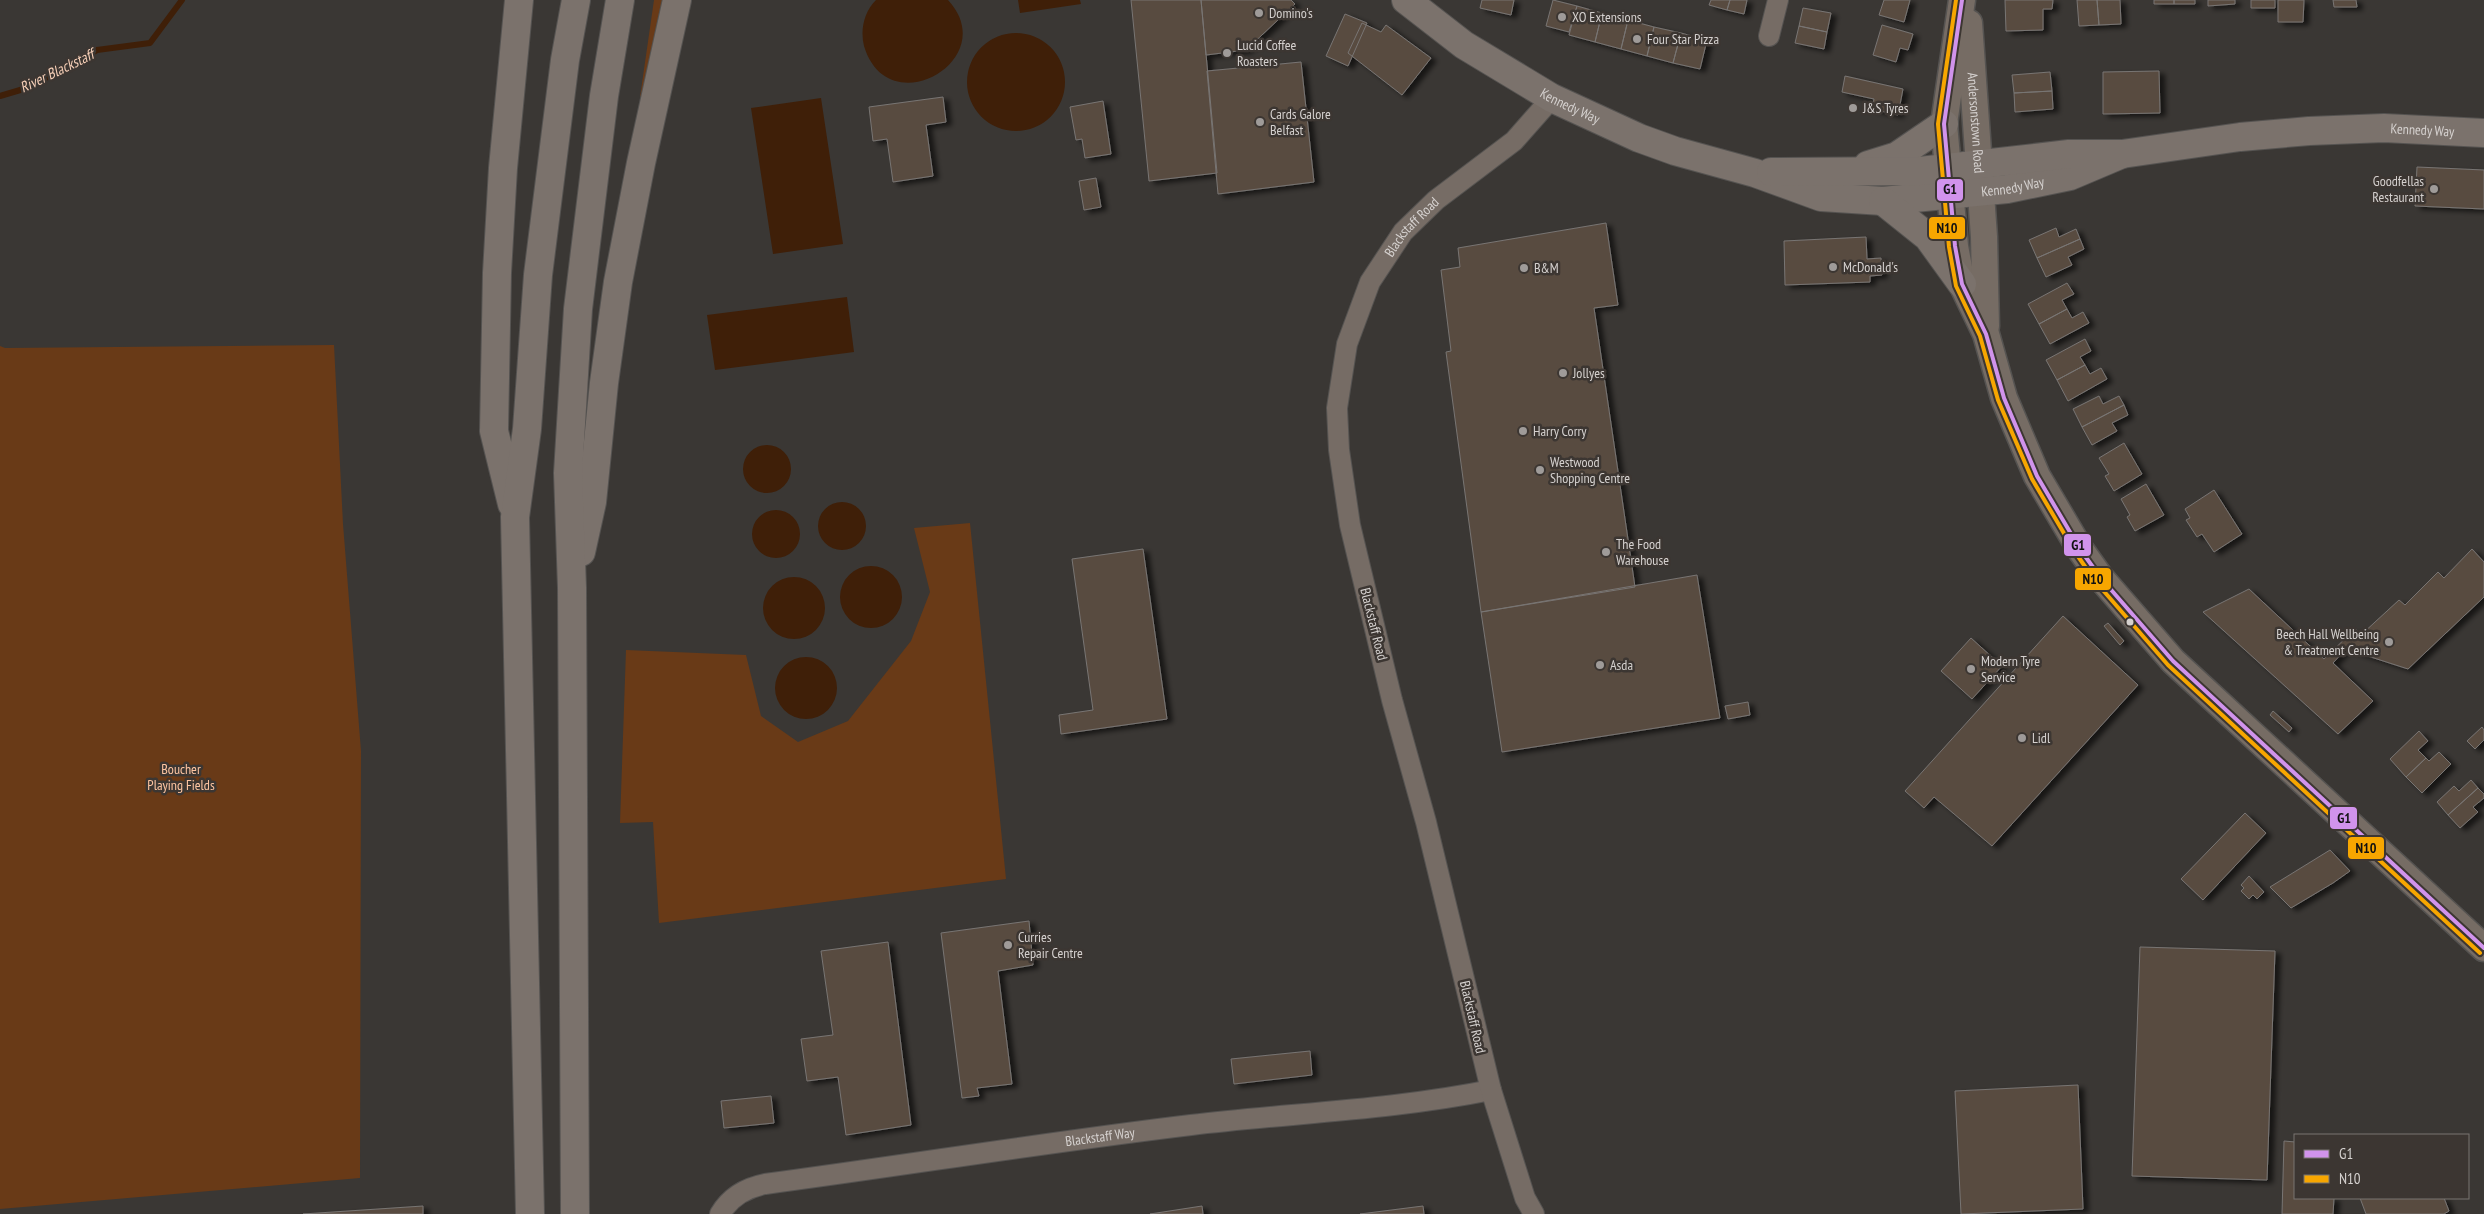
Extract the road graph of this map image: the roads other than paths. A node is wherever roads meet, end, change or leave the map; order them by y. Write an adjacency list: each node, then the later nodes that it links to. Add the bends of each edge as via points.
1 (519, 0): 22 (highway, via 503,168 494,431)
2 (576, 0): 22 (highway, via 565,60 539,265 527,429)
3 (620, 0): 23 (highway, via 604,96 578,309 568,473)
4 (677, 0): 23 (highway, via 618,282 592,502)
5 (1406, 0): 10 (highway, Kennedy Way, via 1464,45)
6 (1778, 0): 9 (street)
7 (1962, 0): 11 (main road, Andersonstown Road)
8 (1967, 0): 14 (main road, Andersonstown Road)
9 (1769, 36)
10 (1552, 98): 16 (highway, Kennedy Way, via 1675,151); 25 (street, Blackstaff Road, via 1514,141 1436,200 1403,232 1370,282 1347,344 1337,408 1339,450 1350,525 1392,700 1431,841)
11 (1944, 124): 15 (highway, via 1897,156); 17 (main road, Andersonstown Road)
12 (2484, 133): 13 (highway, Kennedy Way, via 2384,128 2309,131)
13 (2122, 154): 14 (highway, Kennedy Way, via 2069,154); 18 (highway, Kennedy Way, via 2070,176)
14 (1980, 165): 17 (highway, Kennedy Way); 18 (main road, Andersonstown Road)
15 (1852, 170): 16 (highway, Kennedy Way); 17 (highway, Kennedy Way, via 1900,172)
16 (1755, 173): 19 (highway, Kennedy Way, via 1821,197)
17 (1948, 181): 18 (highway, Kennedy Way); 19 (highway, Kennedy Way); 20 (main road, Andersonstown Road)
18 (1981, 192): 21 (main road, Andersonstown Road)
19 (1883, 201): 20 (highway, via 1928,237)
20 (1962, 284): 21 (main road, Andersonstown Road)
21 (1986, 334): 24 (main road, Andersonstown Road, via 2004,398 2037,476 2080,549 2120,602 2173,661)
22 (515, 517): 26 (highway)
23 (572, 588): 27 (highway)
24 (2484, 948)
25 (1490, 1090): 28 (street, Blackstaff Way, via 1368,1108 1054,1142 942,1161 765,1184 738,1194); 29 (street, Blackstaff Road, via 1525,1198)
26 (530, 1214)
27 (575, 1214)
28 (720, 1214)
29 (1534, 1214)

